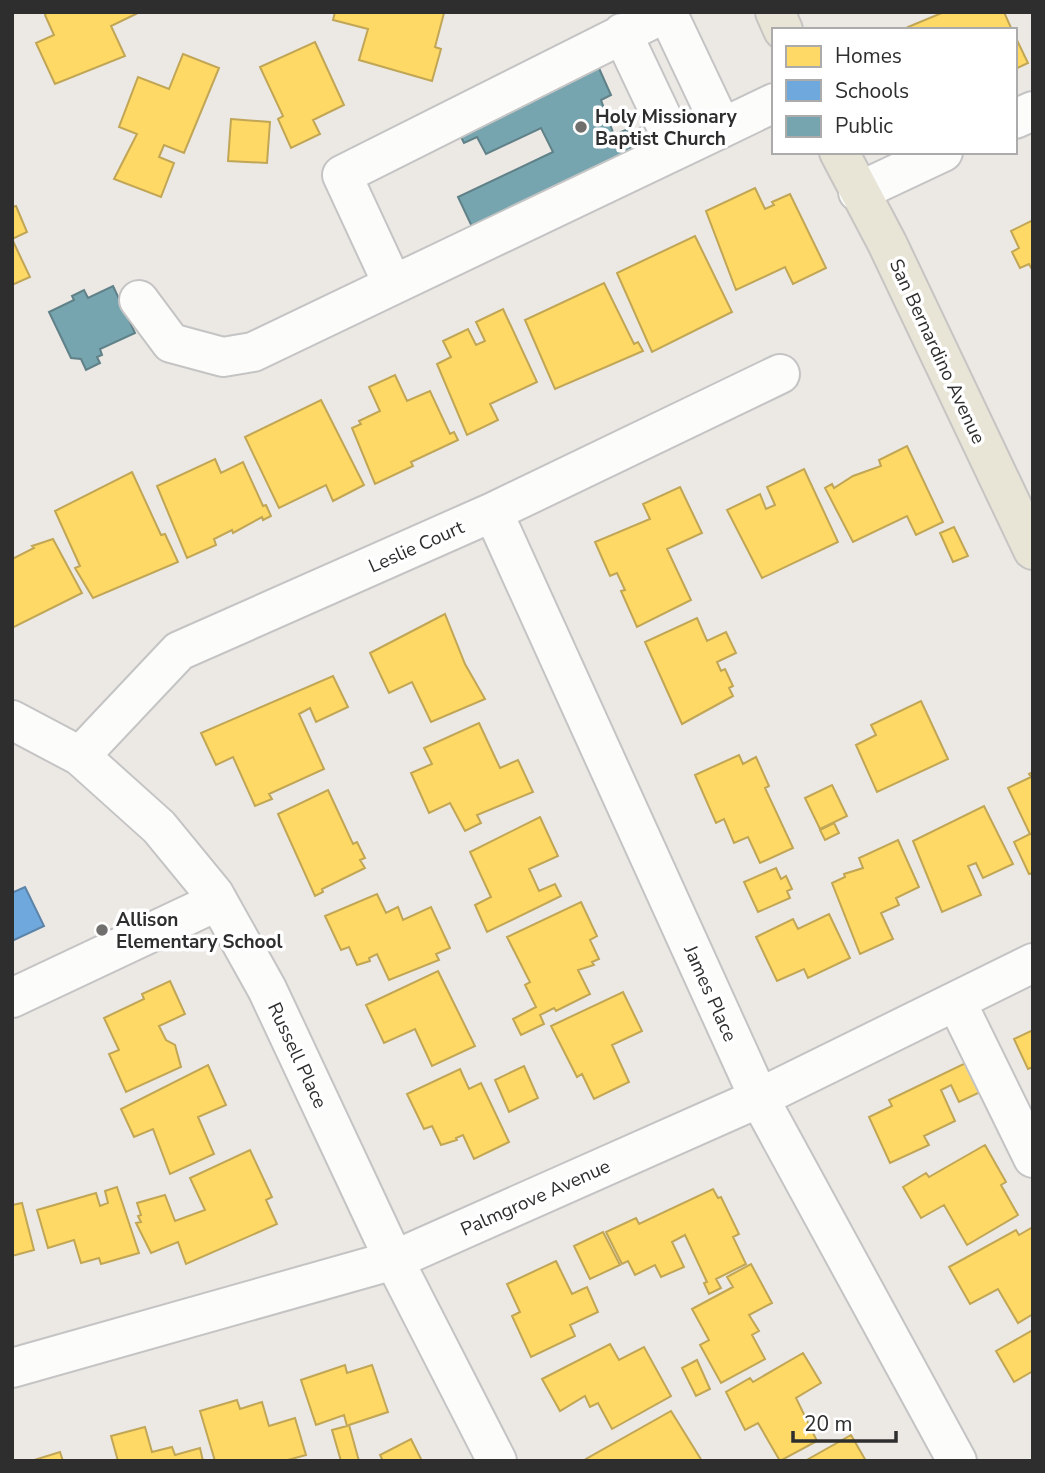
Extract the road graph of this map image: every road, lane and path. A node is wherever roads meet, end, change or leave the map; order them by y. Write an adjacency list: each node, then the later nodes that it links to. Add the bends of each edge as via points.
1 (667, 12): 4 (street); 8 (street)
2 (775, 12): 3 (main road)
3 (782, 28)
4 (622, 33): 9 (street); 13 (street, via 342,175)
5 (772, 104): 8 (street)
6 (1033, 111): 7 (street)
7 (1017, 118)
8 (722, 128): 9 (street)
9 (677, 149): 13 (street)
10 (840, 154): 12 (main road, San Bernardino Avenue)
11 (939, 154): 12 (street)
12 (858, 192): 17 (main road, San Bernardino Avenue, via 887,243)
13 (393, 285): 14 (street, via 253,352 223,356 171,343)
14 (139, 300)
15 (780, 374): 16 (street, Leslie Court)
16 (493, 512): 19 (street, Leslie Court, via 179,651); 24 (street, James Place)
17 (1033, 550)
18 (12, 720): 19 (street, Russell Place)
19 (80, 756): 20 (street, Russell Place, via 159,827)
20 (218, 901): 22 (street); 26 (street, Russell Place, via 267,989)
21 (1033, 963): 23 (street, Palmgrove Avenue)
22 (12, 998)
23 (956, 1001): 24 (street, Palmgrove Avenue); 25 (street)
24 (759, 1098): 26 (street, Palmgrove Avenue); 29 (street, James Place)
25 (1033, 1158)
26 (394, 1260): 27 (street, Palmgrove Avenue); 28 (street, Russell Place)
27 (12, 1368)
28 (497, 1461)
29 (957, 1461)

